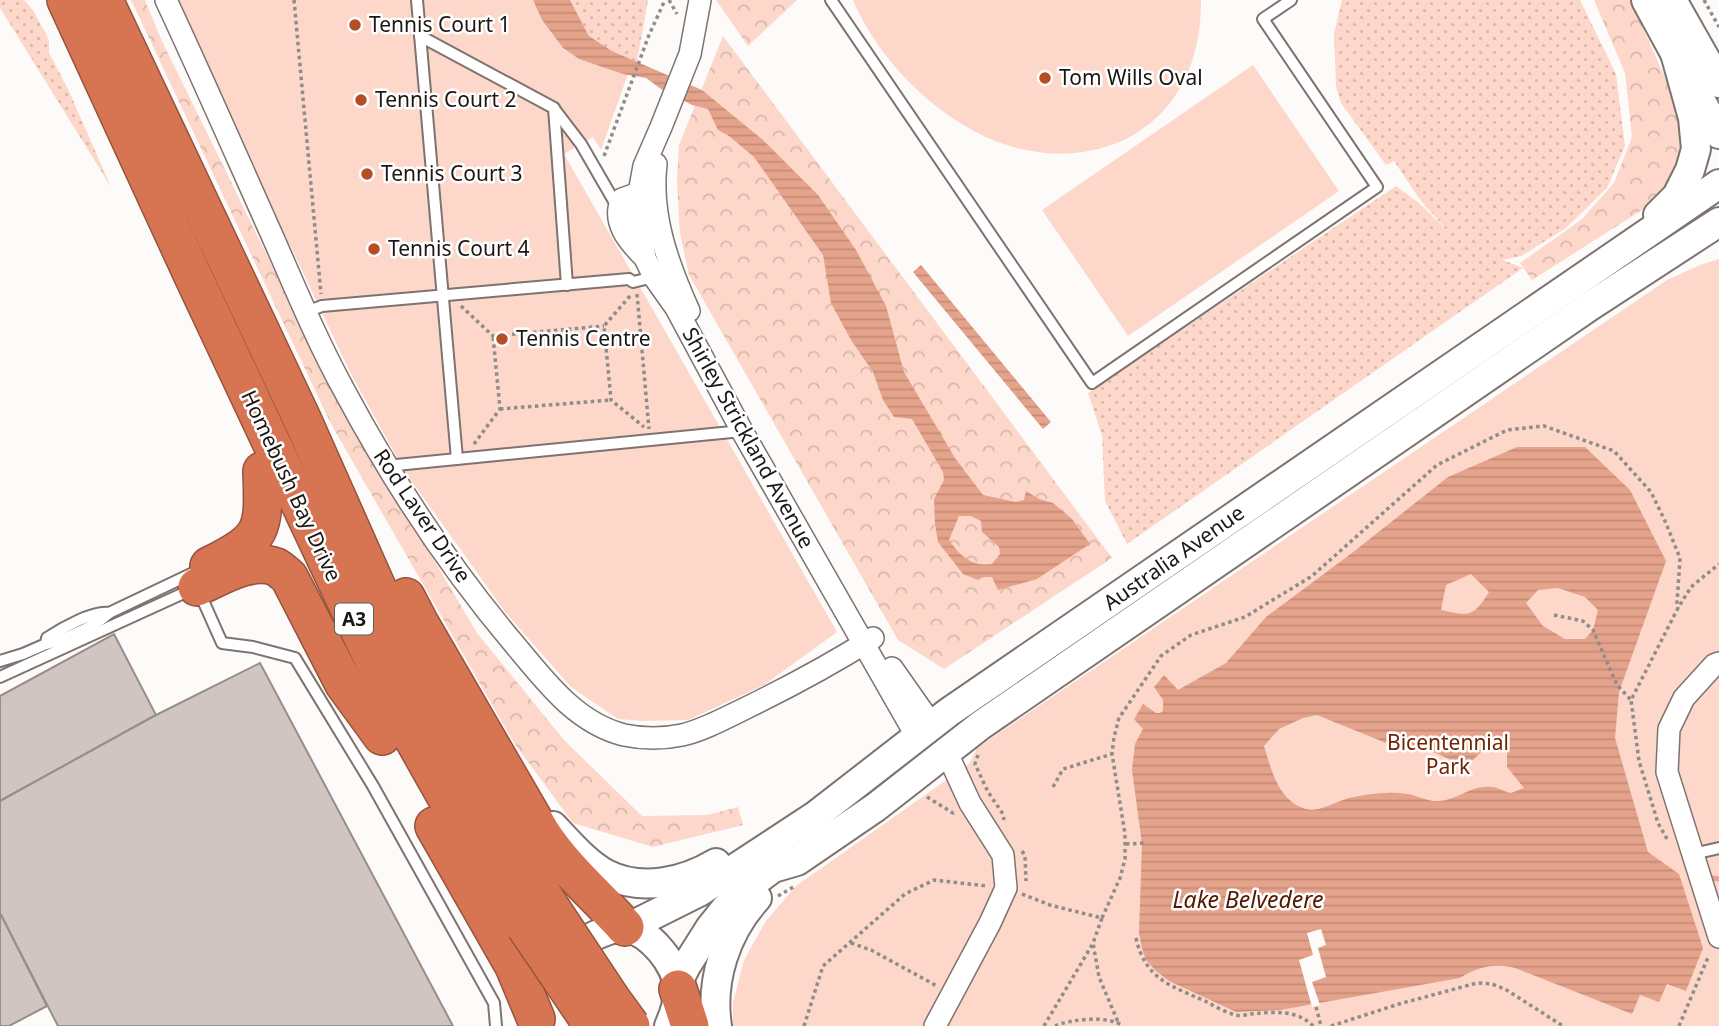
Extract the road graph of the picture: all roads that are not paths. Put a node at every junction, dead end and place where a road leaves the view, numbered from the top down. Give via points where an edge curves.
1 (45, 0) edge
2 (66, 0) edge
3 (104, 0) edge
4 (166, 0) edge
5 (417, 0) edge
6 (700, 0) edge
7 (831, 0) edge
8 (1291, 0) edge
9 (1646, 0) edge
10 (1672, 0) edge
11 (421, 36) junction
12 (1675, 53) junction
13 (1719, 83) edge
14 (554, 108) junction
15 (1719, 134) edge
16 (1719, 184) edge
17 (646, 194) junction
18 (618, 208) junction
19 (170, 224) junction
20 (1714, 227) edge
21 (1634, 241) junction
22 (650, 267) junction
23 (567, 285) junction
24 (446, 295) junction
25 (205, 301) junction
26 (314, 309) junction
27 (303, 421) junction
28 (742, 431) junction
29 (460, 459) junction
30 (386, 466) junction
31 (262, 471) junction
32 (196, 579) junction
33 (868, 642) junction
34 (0, 661) edge
35 (1719, 663) edge
36 (0, 677) edge
37 (924, 731) junction
38 (382, 736) junction
39 (946, 751) junction
40 (501, 766) junction
41 (841, 794) junction
42 (1719, 848) edge
43 (1693, 854) junction
44 (797, 873) junction
45 (538, 917) junction
46 (615, 930) junction
47 (1714, 946) edge
48 (548, 983) dead end
49 (678, 986) junction
50 (536, 1024) edge
51 (496, 1026) edge
52 (593, 1026) edge
53 (631, 1026) edge
54 (669, 1026) edge
55 (690, 1026) edge
56 (717, 1026) edge
57 (934, 1026) edge

1 - 19 highway
2 - 19 highway, Homebush Bay Drive / A3
3 - 27 highway, Homebush Bay Drive / A3
4 - 26 street, Rod Laver Drive
5 - 11 lane
6 - 17 street, Shirley Strickland Avenue via 690,54 662,127
7 - 8 lane via 1092,383 1377,187 1263,19
9 - 12 main road
10 - 13 main road
11 - 14 lane
11 - 24 lane
12 - 15 main road
12 - 21 main road via 1693,118 1696,149 1677,196
14 - 18 lane
14 - 23 lane
16 - 21 main road, Australia Avenue
17 - 18 street via 622,199
17 - 22 street, Shirley Strickland Avenue via 639,218
17 - 33 street, Shirley Strickland Avenue via 691,316
18 - 22 street via 629,241
19 - 25 highway, Homebush Bay Drive / A3
20 - 39 main road, Australia Avenue via 1590,306
21 - 37 main road, Australia Avenue
22 - 23 lane via 633,282
22 - 28 street, Shirley Strickland Avenue
23 - 24 lane
24 - 26 lane
24 - 29 lane
25 - 31 highway
25 - 45 highway, Homebush Bay Drive / A3 via 396,708 467,834
26 - 30 street, Rod Laver Drive via 343,389
27 - 40 highway via 337,461 419,622
27 - 45 highway, Homebush Bay Drive / A3 via 399,637 495,816
28 - 29 lane
28 - 33 street, Shirley Strickland Avenue
29 - 30 lane
30 - 33 street, Rod Laver Drive via 489,615 557,694 602,727 624,735 663,738 703,729
31 - 32 highway via 261,525 252,540
31 - 38 highway
32 - 34 lane via 109,613 92,615 52,634 47,644
32 - 36 lane
32 - 38 highway via 246,566 278,568 289,578 344,684
32 - 51 lane via 222,643 295,658 373,786 494,1003
33 - 37 street, Shirley Strickland Avenue
35 - 43 street via 1685,698 1669,729 1667,772
37 - 41 main road, Australia Avenue
38 - 50 highway via 514,966
39 - 41 main road via 934,744 877,784
39 - 44 main road, Australia Avenue
39 - 57 street via 970,803 1003,855 1006,888
40 - 41 main road via 571,845 607,874 652,884 691,876 811,804
40 - 46 highway via 553,851
41 - 46 main road, Australia Avenue via 699,892
42 - 43 lane
43 - 47 street
44 - 49 main road, Australia Avenue via 773,868 750,885 705,936
44 - 56 main road via 759,896 729,941 718,979
45 - 52 highway, Homebush Bay Drive / A3, bridge
45 - 53 highway, Homebush Bay Drive / A3, bridge
46 - 49 main road via 642,935 659,948
48 - 50 main road
49 - 54 main road, Australia Avenue
49 - 55 highway

